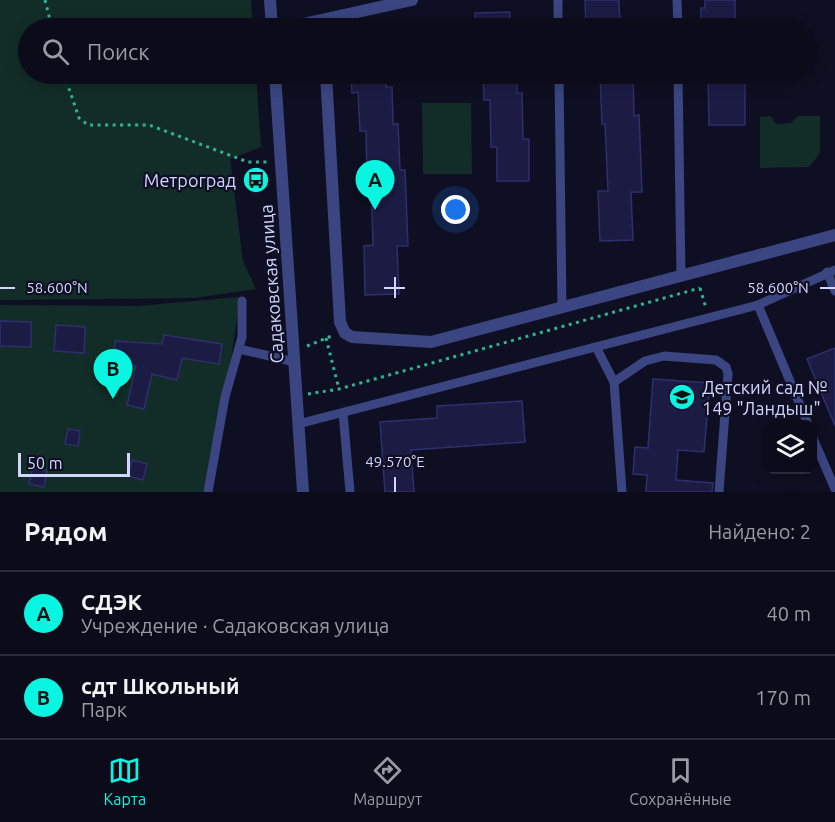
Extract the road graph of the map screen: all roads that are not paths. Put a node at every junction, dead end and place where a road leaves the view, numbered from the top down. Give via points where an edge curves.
1 (270, 0) edge
2 (412, 0) edge
3 (558, 0) edge
4 (677, 0) edge
5 (271, 18) edge
6 (345, 18) edge
7 (558, 18) edge
8 (678, 18) edge
9 (276, 84) edge
10 (327, 84) edge
11 (559, 84) edge
12 (678, 84) edge
13 (835, 235) edge
14 (831, 271) edge
15 (681, 276) junction
16 (835, 291) edge
17 (242, 301) dead end
18 (758, 305) junction
19 (562, 307) junction
20 (596, 347) junction
21 (239, 350) junction
22 (294, 357) junction
23 (614, 382) junction
24 (343, 413) junction
25 (806, 420) edge
26 (298, 424) junction
27 (817, 446) edge
28 (835, 489) edge
29 (208, 492) edge
30 (303, 492) edge
31 (350, 492) edge
32 (622, 492) edge
33 (719, 492) edge

1 - 5 street
2 - 6 street
3 - 7 lane
4 - 8 lane
9 - 22 street, Садаковская улица
10 - 19 street via 339,311 345,333 352,337 430,342
11 - 19 lane
12 - 15 lane
13 - 15 street
14 - 16 lane
14 - 18 lane
15 - 19 street
17 - 21 lane
18 - 20 lane
18 - 25 lane
20 - 23 lane
20 - 24 lane
21 - 22 lane
21 - 29 lane via 218,431
22 - 26 street, Садаковская улица
23 - 32 lane
23 - 33 lane via 645,361 664,356 714,360 726,368
24 - 26 lane
24 - 31 lane
26 - 30 street, Садаковская улица
27 - 28 lane

